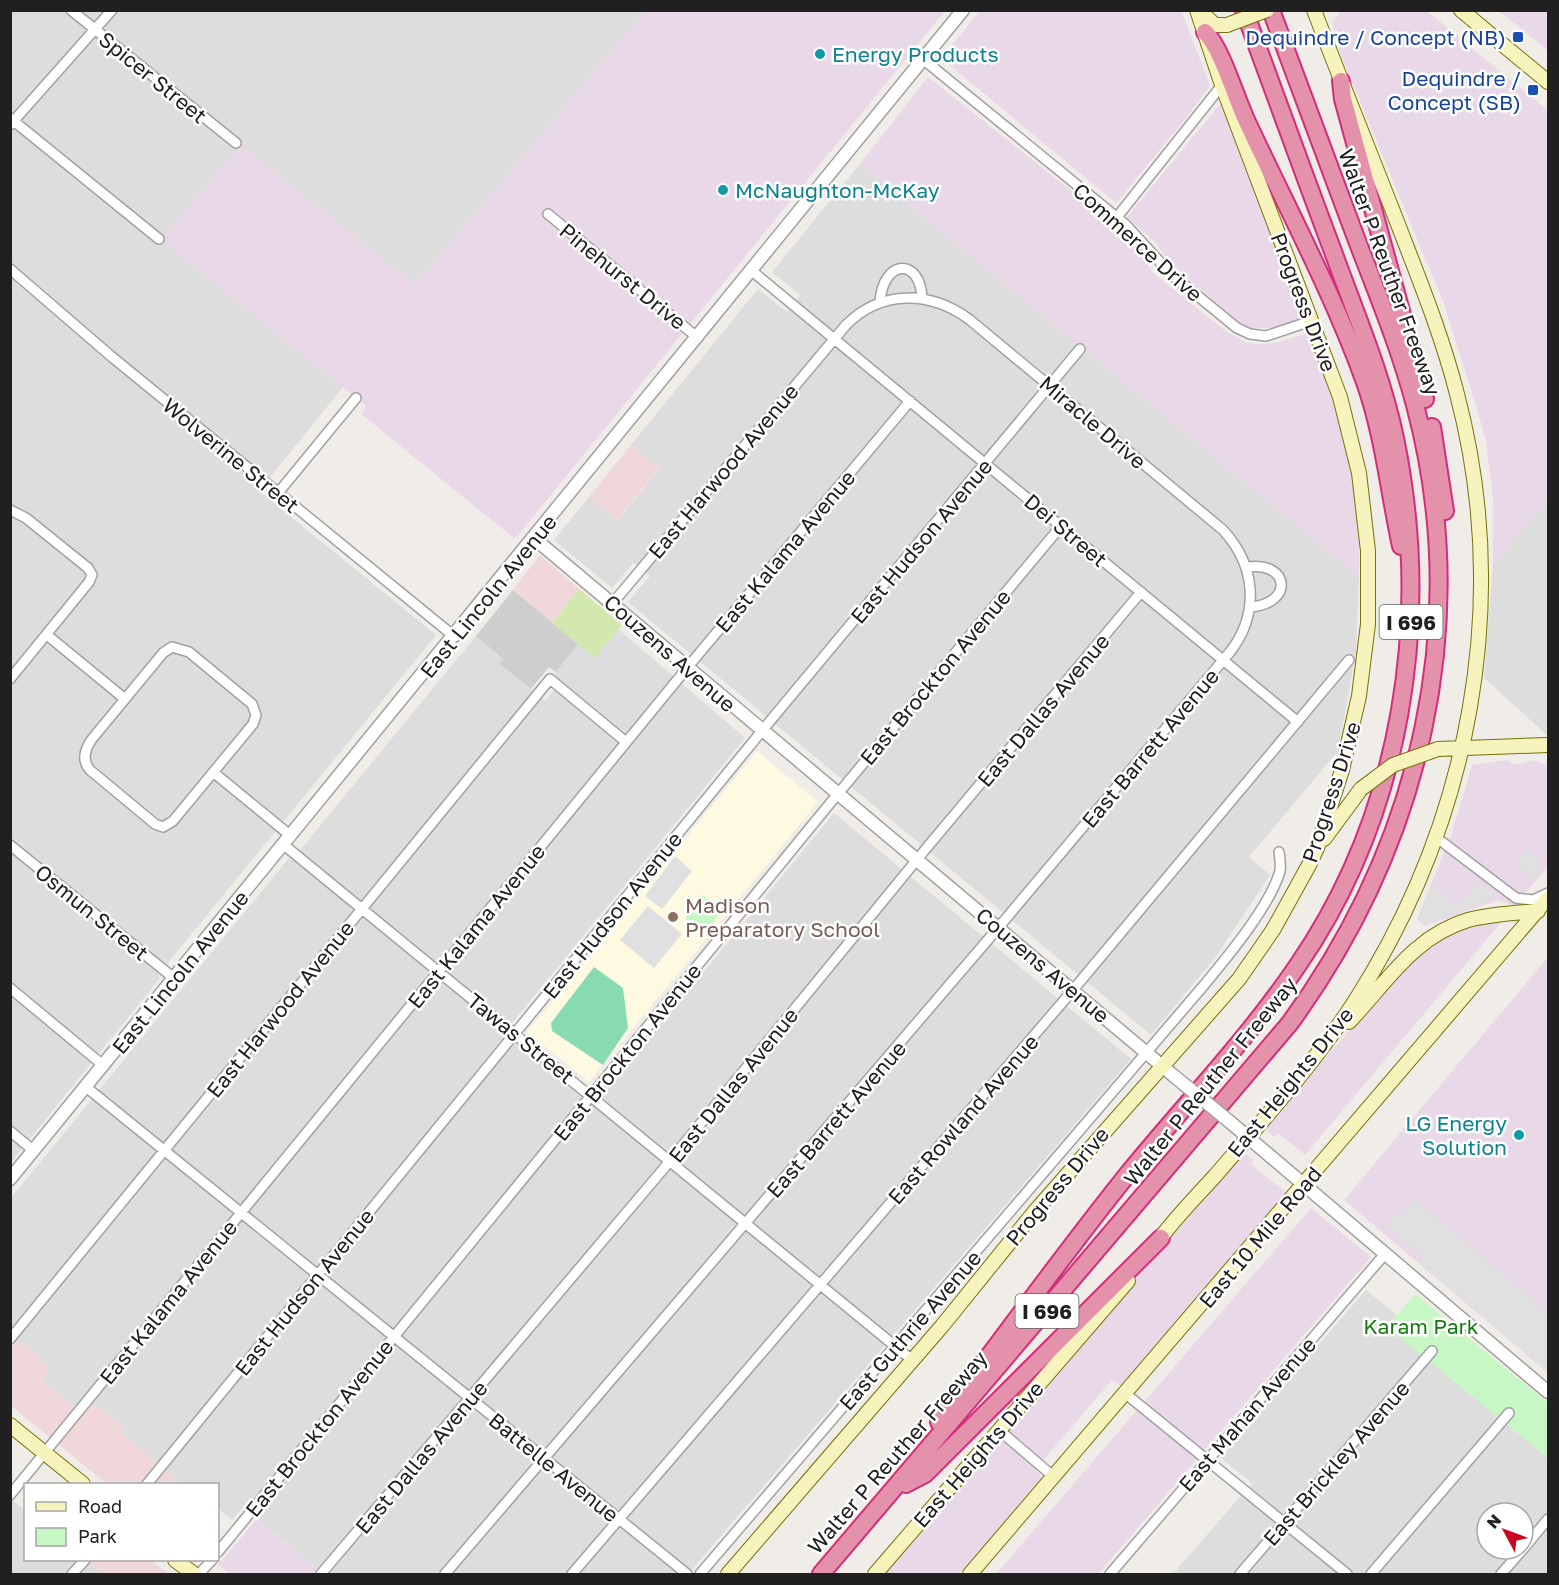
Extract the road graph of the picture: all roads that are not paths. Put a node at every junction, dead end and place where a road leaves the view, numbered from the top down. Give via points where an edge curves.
1 (71, 10) edge
2 (112, 10) edge
3 (963, 10) edge
4 (1198, 10) edge
5 (1244, 10) edge
6 (1269, 10) edge
7 (1314, 10) edge
8 (1461, 10) edge
9 (95, 30) junction
10 (1205, 32) junction
11 (924, 60) junction
12 (1546, 76) edge
13 (1341, 81) junction
14 (1222, 85) junction
15 (12, 121) edge
16 (236, 143) dead end
17 (548, 214) dead end
18 (1117, 217) junction
19 (159, 239) dead end
20 (10, 269) edge
21 (752, 271) junction
22 (922, 298) junction
23 (880, 302) junction
24 (1311, 321) junction
25 (698, 338) junction
26 (834, 338) junction
27 (1080, 349) dead end
28 (1049, 386) junction
29 (356, 398) dead end
30 (910, 401) junction
31 (986, 464) junction
32 (278, 493) junction
33 (10, 510) edge
34 (1061, 526) junction
35 (535, 539) junction
36 (1247, 567) junction
37 (1412, 578) junction
38 (1141, 592) junction
39 (612, 604) junction
40 (1250, 607) junction
41 (1438, 607) junction
42 (47, 635) junction
43 (455, 637) junction
44 (1224, 660) junction
45 (1349, 660) dead end
46 (687, 668) junction
47 (10, 679) edge
48 (125, 699) junction
49 (1298, 722) junction
50 (761, 732) junction
51 (626, 742) junction
52 (1548, 745) edge
53 (1464, 746) junction
54 (213, 772) junction
55 (837, 795) junction
56 (1437, 838) junction
57 (288, 840) junction
58 (10, 845) edge
59 (1317, 848) junction
60 (1279, 852) dead end
61 (917, 860) junction
62 (1548, 892) edge
63 (1548, 898) edge
64 (363, 908) junction
65 (1538, 910) junction
66 (998, 928) junction
67 (439, 971) junction
68 (175, 979) junction
69 (10, 988) edge
70 (1073, 990) junction
71 (515, 1033) junction
72 (1321, 1051) junction
73 (1148, 1052) junction
74 (1163, 1065) junction
75 (104, 1066) junction
76 (86, 1087) junction
77 (591, 1095) junction
78 (10, 1131) edge
79 (1248, 1137) junction
80 (34, 1151) junction
81 (165, 1151) junction
82 (670, 1161) junction
83 (10, 1179) edge
84 (1305, 1184) junction
85 (241, 1213) junction
86 (747, 1223) junction
87 (1161, 1238) junction
88 (1384, 1255) junction
89 (317, 1275) junction
90 (821, 1284) junction
91 (393, 1338) junction
92 (10, 1340) edge
93 (896, 1346) junction
94 (1432, 1351) dead end
95 (912, 1360) junction
96 (1548, 1392) edge
97 (1126, 1394) junction
98 (470, 1399) junction
99 (1509, 1413) dead end
100 (10, 1425) edge
101 (999, 1430) junction
102 (45, 1453) junction
103 (544, 1459) junction
104 (1207, 1460) junction
105 (1054, 1477) junction
106 (81, 1483) edge
107 (149, 1483) edge
108 (897, 1489) junction
109 (10, 1495) edge
110 (1548, 1519) edge
111 (619, 1520) junction
112 (1284, 1523) junction
113 (1535, 1535) edge
114 (219, 1551) edge
115 (839, 1554) junction
116 (84, 1561) edge
117 (177, 1561) edge
118 (211, 1561) edge
119 (1513, 1561) edge
120 (72, 1575) edge
121 (194, 1575) edge
122 (199, 1575) edge
123 (321, 1575) edge
124 (445, 1575) edge
125 (572, 1575) edge
126 (687, 1575) edge
127 (700, 1575) edge
128 (728, 1575) edge
129 (821, 1575) edge
130 (875, 1575) edge
131 (970, 1575) edge
132 (1110, 1575) edge
133 (1240, 1575) edge
134 (1347, 1575) edge
135 (1371, 1575) edge
136 (1501, 1575) edge

1 - 9 street, Spicer Street
2 - 9 street
3 - 11 street, East Lincoln Avenue
4 - 6 main road, bridge via 1215,25 1227,25
4 - 10 main road, Progress Drive
5 - 37 highway, Walter P Reuther Freeway / I 696 via 1376,369 1401,467
6 - 41 highway, Walter P Reuther Freeway / I 696 via 1401,358 1415,405 1433,499
7 - 13 main road, East Heights Drive
8 - 12 main road
9 - 15 street
9 - 16 street, Spicer Street
10 - 14 main road, Progress Drive
10 - 37 highway via 1335,308 1366,384 1388,467 1404,558
11 - 18 street, Commerce Drive
11 - 21 street, East Lincoln Avenue
13 - 41 highway via 1342,99 1437,449 1447,546
13 - 53 main road, East Heights Drive via 1440,336 1470,446 1480,534 1482,609 1474,693
14 - 18 street
14 - 24 main road, Progress Drive
15 - 19 street
17 - 25 street, Pinehurst Drive
18 - 24 street, Commerce Drive via 1171,274 1237,328 1266,336
20 - 32 street, Wolverine Street
21 - 25 street, East Lincoln Avenue
21 - 26 street, Dei Street
22 - 23 street, Miracle Drive
22 - 23 street via 917,277 909,270 897,269 887,275
22 - 28 street, Miracle Drive via 962,314
23 - 26 street, Miracle Drive via 856,315
24 - 59 main road, Progress Drive via 1340,397 1355,454 1368,581 1368,624 1355,717
25 - 35 street, East Lincoln Avenue
26 - 30 street, Dei Street
26 - 39 street, East Harwood Avenue
27 - 28 street, East Hudson Avenue
28 - 31 street, East Hudson Avenue
28 - 36 street, Miracle Drive via 1223,530
29 - 32 street
30 - 31 street, Dei Street
30 - 46 street, East Kalama Avenue
31 - 34 street, Dei Street
31 - 50 street, East Hudson Avenue
32 - 43 street, Wolverine Street
33 - 42 street via 26,518 92,575
34 - 38 street, Dei Street
34 - 55 street, East Brockton Avenue
35 - 39 street, Couzens Avenue
35 - 43 street, East Lincoln Avenue
36 - 40 street, Miracle Drive
36 - 40 street via 1269,568 1281,581 1281,591 1274,600
37 - 115 highway, Walter P Reuther Freeway / I 696 via 1410,643 1393,748 1369,826 1346,880 1301,961 1277,996 1126,1177
38 - 44 street, Dei Street
38 - 61 street, East Dallas Avenue
39 - 46 street, Couzens Avenue
40 - 44 street, Miracle Drive via 1242,634
41 - 108 highway, Walter P Reuther Freeway / I 696 via 1430,698 1409,789 1377,877 1333,960 1272,1045
42 - 47 street
42 - 48 street
43 - 57 street, East Lincoln Avenue
44 - 49 street, Dei Street
44 - 66 street, East Barrett Avenue
45 - 49 street, East Rowland Avenue
46 - 50 street, Couzens Avenue
46 - 51 street, East Kalama Avenue
48 - 54 street via 167,650 176,647 189,652 252,704 256,712 253,724
48 - 54 street via 86,747 85,761 90,770 134,807 157,826 167,826
49 - 70 street, East Rowland Avenue
50 - 55 street, Couzens Avenue
50 - 71 street, East Hudson Avenue
51 - 64 street, East Harwood Avenue via 550,679
51 - 67 street, East Kalama Avenue
52 - 53 main road
53 - 56 main road, East Heights Drive
53 - 59 main road, bridge via 1438,749 1393,765 1361,789
54 - 57 street, Tawas Street
55 - 61 street, Couzens Avenue
55 - 77 street, East Brockton Avenue
56 - 62 street via 1521,900 1533,900
56 - 72 main road, East Heights Drive via 1393,938
57 - 64 street, Tawas Street
57 - 68 street, East Lincoln Avenue
58 - 68 street, Osmun Street
59 - 74 main road, Progress Drive via 1266,941 1224,997
60 - 73 street, East Guthrie Avenue via 1279,874 1250,924
61 - 66 street, Couzens Avenue
61 - 82 street, East Dallas Avenue
63 - 65 main road, East 10 Mile Road
64 - 67 street, Tawas Street
64 - 81 street, East Harwood Avenue
65 - 72 main road via 1476,918 1428,939 1408,955
65 - 84 main road, East 10 Mile Road
66 - 70 street, Couzens Avenue
66 - 86 street, East Barrett Avenue
67 - 71 street, Tawas Street
67 - 85 street, East Kalama Avenue
68 - 75 street, East Lincoln Avenue
69 - 75 street
70 - 73 street, Couzens Avenue
70 - 90 street, East Rowland Avenue
71 - 77 street, Tawas Street
71 - 89 street, East Hudson Avenue
72 - 79 main road, East Heights Drive
73 - 74 street, Couzens Avenue
73 - 93 street, East Guthrie Avenue
74 - 79 street, Couzens Avenue, bridge
74 - 95 main road, Progress Drive
75 - 76 street, East Lincoln Avenue
76 - 80 street, East Lincoln Avenue
76 - 81 street, Battelle Avenue
77 - 82 street, Tawas Street
77 - 91 street, East Brockton Avenue
78 - 80 street
79 - 84 street, Couzens Avenue
79 - 87 main road, East Heights Drive
80 - 83 street, East Lincoln Avenue
81 - 85 street, Battelle Avenue
81 - 92 street, East Harwood Avenue
82 - 86 street, Tawas Street
82 - 98 street, East Dallas Avenue
84 - 88 street, Couzens Avenue
84 - 97 main road, East 10 Mile Road
85 - 89 street, Battelle Avenue
85 - 102 street, East Kalama Avenue
86 - 90 street, Tawas Street
86 - 103 street, East Barrett Avenue
87 - 101 main road, East Heights Drive
87 - 108 highway via 925,1474
88 - 96 street, Couzens Avenue
88 - 104 street, East Mahan Avenue
89 - 91 street, Battelle Avenue
89 - 107 street, East Hudson Avenue
90 - 93 street, Tawas Street
90 - 111 street, East Rowland Avenue
91 - 98 street, Battelle Avenue
91 - 114 street, East Brockton Avenue
93 - 95 street, Tawas Street
93 - 127 street, East Guthrie Avenue
94 - 112 street, East Brickley Avenue
95 - 128 main road, Progress Drive
97 - 104 street
97 - 105 main road, East 10 Mile Road
98 - 103 street, Battelle Avenue
98 - 123 street, East Dallas Avenue
99 - 135 street
100 - 102 main road
101 - 105 street
101 - 130 main road, East Heights Drive
102 - 106 main road
102 - 109 street, East Kalama Avenue
103 - 111 street, Battelle Avenue
103 - 124 street, East Barrett Avenue
104 - 112 street
104 - 132 street, East Mahan Avenue
105 - 131 main road, East 10 Mile Road
108 - 115 highway, Walter P Reuther Freeway / I 696
110 - 113 street
111 - 125 street, East Rowland Avenue
111 - 126 street, Battelle Avenue
112 - 133 street, East Brickley Avenue
112 - 134 street
115 - 129 highway, Walter P Reuther Freeway / I 696
116 - 120 street
117 - 121 main road
118 - 122 street
119 - 136 street

